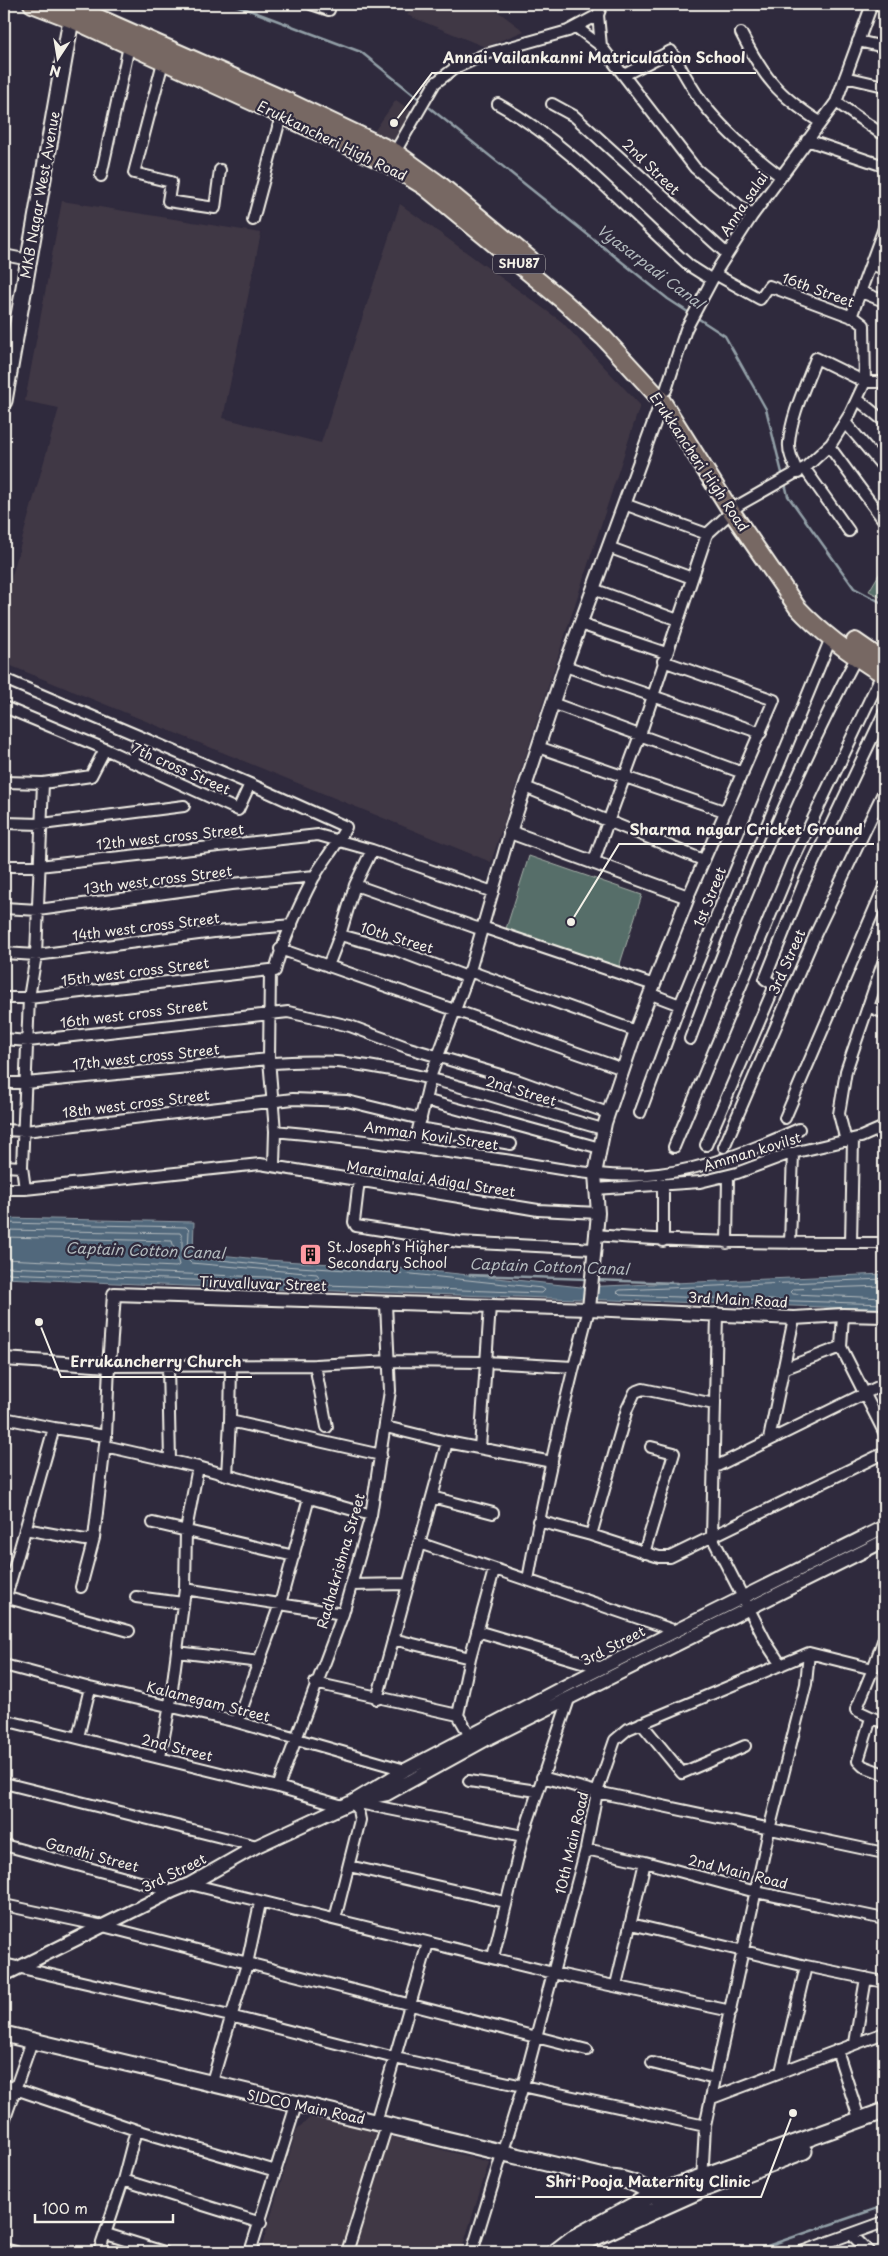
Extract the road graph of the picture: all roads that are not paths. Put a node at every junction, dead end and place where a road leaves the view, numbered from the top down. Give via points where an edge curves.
1 (32, 4) edge
2 (311, 4) edge
3 (602, 4) edge
4 (872, 4) edge
5 (877, 4) edge
6 (884, 6) edge
7 (71, 8) edge
8 (329, 10) dead end
9 (598, 15) junction
10 (576, 27) junction
11 (741, 34) dead end
12 (858, 41) junction
13 (129, 46) junction
14 (601, 46) junction
15 (884, 47) edge
16 (163, 62) junction
17 (624, 75) junction
18 (845, 77) junction
19 (884, 86) edge
20 (836, 102) junction
21 (498, 104) dead end
22 (552, 104) dead end
23 (281, 116) junction
24 (820, 122) junction
25 (884, 128) edge
26 (807, 140) junction
27 (395, 152) junction
28 (884, 166) edge
29 (220, 170) dead end
30 (101, 176) dead end
31 (780, 176) junction
32 (752, 216) junction
33 (252, 220) dead end
34 (884, 230) edge
35 (727, 254) junction
36 (4, 255) edge
37 (28, 260) junction
38 (871, 264) junction
39 (884, 269) edge
40 (714, 277) junction
41 (861, 292) junction
42 (884, 301) edge
43 (851, 316) junction
44 (866, 382) junction
45 (884, 382) edge
46 (664, 396) junction
47 (857, 399) junction
48 (4, 401) edge
49 (884, 421) edge
50 (845, 422) junction
51 (828, 446) junction
52 (884, 468) edge
53 (801, 471) junction
54 (624, 504) junction
55 (735, 508) junction
56 (882, 518) dead end
57 (849, 531) dead end
58 (707, 534) junction
59 (608, 548) junction
60 (692, 578) junction
61 (593, 589) junction
62 (678, 620) junction
63 (580, 624) junction
64 (831, 638) junction
65 (857, 656) junction
66 (664, 657) junction
67 (565, 666) junction
68 (884, 670) edge
69 (4, 678) edge
70 (651, 696) junction
71 (552, 703) junction
72 (4, 707) edge
73 (884, 713) edge
74 (761, 733) junction
75 (640, 734) junction
76 (141, 737) junction
77 (538, 747) junction
78 (105, 749) junction
79 (132, 762) junction
80 (743, 773) junction
81 (625, 777) junction
82 (4, 782) edge
83 (43, 783) junction
84 (250, 784) junction
85 (525, 788) junction
86 (884, 791) edge
87 (184, 806) dead end
88 (724, 811) junction
89 (608, 821) junction
90 (4, 823) edge
91 (42, 824) junction
92 (510, 832) junction
93 (339, 841) junction
94 (372, 850) junction
95 (704, 860) junction
96 (593, 863) junction
97 (4, 866) edge
98 (39, 866) junction
99 (315, 876) junction
100 (355, 885) junction
101 (884, 887) edge
102 (493, 892) junction
103 (688, 897) junction
104 (4, 908) edge
105 (38, 910) junction
106 (292, 925) junction
107 (482, 927) junction
108 (340, 935) junction
109 (280, 949) junction
110 (4, 953) edge
111 (36, 955) junction
112 (884, 960) edge
113 (328, 966) junction
114 (270, 970) junction
115 (468, 974) junction
116 (652, 990) junction
117 (4, 998) edge
118 (29, 998) junction
119 (680, 1005) junction
120 (868, 1006) junction
121 (455, 1010) junction
122 (268, 1013) junction
123 (884, 1013) edge
124 (636, 1031) junction
125 (4, 1039) edge
126 (690, 1039) dead end
127 (28, 1041) junction
128 (438, 1058) junction
129 (269, 1061) junction
130 (623, 1069) junction
131 (430, 1080) junction
132 (4, 1083) edge
133 (26, 1083) junction
134 (425, 1100) junction
135 (272, 1102) junction
136 (608, 1113) junction
137 (640, 1114) dead end
138 (785, 1118) dead end
139 (420, 1123) junction
140 (884, 1127) edge
141 (603, 1129) junction
142 (799, 1129) dead end
143 (4, 1130) edge
144 (24, 1131) junction
145 (275, 1131) junction
146 (849, 1140) junction
147 (511, 1144) dead end
148 (706, 1145) dead end
149 (414, 1147) junction
150 (674, 1147) dead end
151 (724, 1147) dead end
152 (600, 1148) junction
153 (793, 1153) junction
154 (274, 1165) junction
155 (4, 1166) edge
156 (22, 1166) junction
157 (595, 1174) junction
158 (728, 1176) junction
159 (359, 1180) junction
160 (663, 1184) junction
161 (4, 1189) edge
162 (24, 1189) junction
163 (595, 1189) junction
164 (598, 1213) junction
165 (596, 1235) junction
166 (664, 1241) junction
167 (728, 1243) junction
168 (790, 1243) junction
169 (851, 1243) junction
170 (884, 1243) edge
171 (594, 1249) junction
172 (386, 1304) junction
173 (590, 1305) junction
174 (490, 1306) junction
175 (717, 1313) junction
176 (843, 1315) junction
177 (884, 1316) edge
178 (794, 1318) junction
179 (841, 1347) junction
180 (4, 1359) edge
181 (390, 1361) junction
182 (486, 1362) junction
183 (168, 1365) junction
184 (231, 1365) junction
185 (314, 1365) junction
186 (110, 1366) junction
187 (573, 1367) junction
188 (783, 1369) junction
189 (884, 1384) edge
190 (865, 1392) junction
191 (714, 1404) junction
192 (4, 1418) edge
193 (230, 1421) junction
194 (327, 1427) dead end
195 (54, 1428) junction
196 (386, 1428) junction
197 (884, 1432) edge
198 (769, 1439) junction
199 (106, 1441) junction
200 (447, 1442) junction
201 (651, 1447) dead end
202 (480, 1448) junction
203 (884, 1453) edge
204 (381, 1455) junction
205 (170, 1461) junction
206 (552, 1462) junction
207 (198, 1467) junction
208 (713, 1468) junction
209 (227, 1475) junction
210 (432, 1497) junction
211 (309, 1498) junction
212 (493, 1513) dead end
213 (371, 1515) junction
214 (538, 1521) junction
215 (153, 1523) dead end
216 (884, 1527) edge
217 (25, 1529) junction
218 (186, 1530) junction
219 (591, 1535) junction
220 (712, 1537) junction
221 (94, 1538) junction
222 (884, 1541) edge
223 (419, 1543) junction
224 (644, 1553) junction
225 (294, 1556) junction
226 (494, 1570) junction
227 (528, 1580) junction
228 (408, 1584) junction
229 (351, 1585) junction
230 (80, 1588) dead end
231 (185, 1589) junction
232 (5, 1597) edge
233 (136, 1597) dead end
234 (746, 1601) junction
235 (183, 1602) junction
236 (280, 1604) junction
237 (343, 1614) junction
238 (477, 1631) junction
239 (676, 1631) junction
240 (129, 1632) dead end
241 (884, 1638) edge
242 (393, 1639) junction
243 (177, 1652) junction
244 (809, 1653) junction
245 (470, 1658) junction
246 (260, 1662) junction
247 (4, 1665) edge
248 (781, 1665) junction
249 (602, 1668) junction
250 (873, 1669) junction
251 (316, 1683) junction
252 (90, 1688) junction
253 (377, 1699) junction
254 (569, 1699) junction
255 (170, 1705) junction
256 (458, 1715) junction
257 (871, 1718) junction
258 (4, 1720) edge
259 (238, 1722) junction
260 (884, 1723) edge
261 (641, 1724) junction
262 (470, 1736) junction
263 (78, 1737) junction
264 (296, 1739) junction
265 (745, 1746) dead end
266 (160, 1758) junction
267 (405, 1770) junction
268 (884, 1774) edge
269 (542, 1777) junction
270 (469, 1781) dead end
271 (4, 1783) edge
272 (278, 1787) junction
273 (537, 1791) junction
274 (597, 1792) junction
275 (352, 1802) junction
276 (769, 1830) junction
277 (524, 1836) junction
278 (4, 1845) edge
279 (257, 1846) junction
280 (586, 1849) junction
281 (884, 1853) edge
282 (645, 1862) junction
283 (349, 1866) junction
284 (190, 1884) junction
285 (173, 1891) junction
286 (756, 1892) junction
287 (505, 1902) junction
288 (260, 1903) junction
289 (4, 1905) edge
290 (335, 1919) junction
291 (884, 1919) edge
292 (631, 1924) junction
293 (103, 1926) junction
294 (428, 1943) junction
295 (744, 1951) junction
296 (493, 1957) junction
297 (4, 1964) edge
298 (247, 1964) junction
299 (806, 1966) junction
300 (19, 1968) junction
301 (553, 1973) junction
302 (4, 1975) edge
303 (866, 1978) junction
304 (884, 1982) edge
305 (616, 1985) junction
306 (410, 2003) junction
307 (731, 2011) junction
308 (230, 2016) junction
309 (884, 2033) edge
310 (4, 2034) edge
311 (536, 2035) junction
312 (32, 2041) junction
313 (855, 2043) junction
314 (587, 2050) dead end
315 (837, 2050) junction
316 (396, 2058) junction
317 (652, 2063) dead end
318 (781, 2072) junction
319 (715, 2080) junction
320 (4, 2085) edge
321 (211, 2085) junction
322 (523, 2086) junction
323 (16, 2089) junction
324 (712, 2098) junction
325 (296, 2105) junction
326 (884, 2111) edge
327 (860, 2120) junction
328 (4, 2121) edge
329 (884, 2121) edge
330 (381, 2124) junction
331 (705, 2126) junction
332 (136, 2130) junction
333 (504, 2152) junction
334 (276, 2171) junction
335 (123, 2180) junction
336 (701, 2184) junction
337 (655, 2202) junction
338 (884, 2222) edge
339 (261, 2223) junction
340 (106, 2234) junction
341 (852, 2235) junction
342 (4, 2248) edge
343 (824, 2249) edge
344 (557, 2251) edge
345 (16, 2252) edge
346 (99, 2252) edge
347 (164, 2252) edge
348 (250, 2252) edge
349 (347, 2252) edge
350 (472, 2252) edge
351 (801, 2252) edge
352 (869, 2252) edge

1 - 7 main road, Erukkancheri High Road / SHU87
2 - 8 street
3 - 9 street
4 - 12 street
5 - 6 street
7 - 13 main road, Erukkancheri High Road / SHU87
7 - 27 main road, SHU87 via 282,99
7 - 37 main road, MKB Nagar West Avenue
9 - 10 street
9 - 14 street
10 - 14 street
10 - 27 street via 486,54 456,68 435,84
11 - 24 street via 777,91
12 - 15 street
12 - 18 street, Anna salai
13 - 16 main road, Erukkancheri High Road / SHU87
13 - 30 street
14 - 17 street
16 - 23 main road, Erukkancheri High Road / SHU87
16 - 29 street via 134,173 171,182 168,201 215,208
17 - 31 street via 671,51 701,101 750,153
17 - 32 street via 695,168
18 - 19 street
18 - 20 street, Anna salai
20 - 24 street, Anna salai
20 - 25 street via 878,132
21 - 40 street via 551,138 690,266
22 - 35 street, 2nd Street via 574,116
23 - 33 street
23 - 46 main road, Erukkancheri High Road / SHU87 via 388,164 425,187 562,300
24 - 26 street, Anna salai
26 - 28 street
26 - 31 street, Anna salai
27 - 46 main road, SHU87 via 438,183 560,284 617,338
31 - 32 street, Anna salai
32 - 35 street, Anna salai
34 - 38 street
35 - 40 street, Anna salai
36 - 37 street
37 - 48 main road, MKB Nagar West Avenue
38 - 39 street
38 - 41 street
40 - 43 street, 16th Street via 760,299 769,286
40 - 46 street, Anna salai via 694,315
41 - 42 street
41 - 43 street
43 - 44 street, 16th Street via 864,325
44 - 45 street
44 - 47 street
44 - 53 street via 816,358 788,444 790,454
46 - 54 street
46 - 55 main road, Erukkancheri High Road / SHU87
47 - 49 street
47 - 50 street
50 - 51 street
50 - 52 street
51 - 53 street
51 - 56 street
53 - 55 street
53 - 57 street
54 - 58 street
54 - 59 street
55 - 58 street
55 - 64 main road, Erukkancheri High Road / SHU87 via 798,607 810,622
55 - 68 main road, SHU87 via 824,621
58 - 60 street
59 - 60 street
59 - 61 street
60 - 62 street
61 - 62 street
61 - 63 street
62 - 66 street
63 - 66 street
63 - 67 street
64 - 65 main road, Erukkancheri High Road / SHU87
64 - 119 street, 1st Street
65 - 68 main road, Erukkancheri High Road / SHU87
65 - 126 street via 753,881
66 - 70 street
66 - 74 street via 774,700
67 - 70 street
67 - 71 street
68 - 150 street via 792,863
69 - 76 street
70 - 74 street
70 - 75 street
71 - 75 street
71 - 77 street
72 - 78 street, 7th cross Street
73 - 148 street via 782,933 765,979 773,984 773,990
74 - 80 street
75 - 80 street
75 - 81 street
76 - 79 street
76 - 84 street
77 - 81 street
77 - 85 street
78 - 79 street, 7th cross Street
78 - 83 street via 91,776
79 - 84 street, 7th cross Street via 238,810
80 - 88 street
81 - 88 street
81 - 89 street
82 - 83 street
83 - 91 street
84 - 93 street, 7th cross Street via 346,827
85 - 89 street
85 - 92 street
86 - 151 street, 3rd Street via 816,933
87 - 91 street
88 - 95 street
89 - 95 street
89 - 96 street
90 - 91 street
91 - 98 street
92 - 96 street
92 - 102 street
93 - 94 street, 12th west cross Street
93 - 98 street, 12th west cross Street via 318,835
93 - 99 street
94 - 100 street, 10th Street
94 - 102 street, 12th west cross Street
95 - 103 street
96 - 103 street
97 - 98 street, 12th west cross Street
98 - 105 street
99 - 105 street, 13th west cross Street
99 - 106 street
100 - 107 street via 477,928
100 - 108 street, 10th Street
101 - 138 street
102 - 107 street
103 - 116 street
104 - 105 street, 13th west cross Street
105 - 111 street
106 - 109 street
106 - 111 street, 14th west cross Street
107 - 115 street
107 - 116 street
108 - 113 street
108 - 115 street, 10th Street
109 - 113 street
109 - 114 street via 275,971
110 - 111 street, 14th west cross Street
111 - 118 street
112 - 120 street
113 - 121 street
114 - 118 street, 15th west cross Street
114 - 122 street
115 - 121 street
115 - 124 street, 10th Street
116 - 119 street
116 - 124 street
117 - 118 street, 15th west cross Street
118 - 127 street
119 - 137 street, 1st Street
120 - 123 street
120 - 146 street via 846,1072 840,1105 839,1114
121 - 128 street
121 - 130 street
122 - 127 street, 16th west cross Street
122 - 128 street, 16th west cross Street via 315,1016
122 - 129 street
124 - 130 street
125 - 127 street, 16th west cross Street
127 - 133 street
128 - 131 street
128 - 136 street via 514,1079
129 - 131 street, 17th west cross Street via 347,1063
129 - 133 street, 17th west cross Street
129 - 135 street
130 - 136 street
131 - 134 street
131 - 141 street, 2nd Street
132 - 133 street, 17th west cross Street
133 - 144 street
134 - 139 street
134 - 152 street
135 - 139 street, 18th west cross Street via 321,1098 347,1101 391,1110
135 - 144 street, 18th west cross Street
135 - 145 street
136 - 141 street
139 - 147 street, 18th west cross Street
139 - 149 street
140 - 146 street, Amman kovilst
141 - 152 street
142 - 157 street, Amman Kovil Street via 738,1155 692,1168 658,1174
143 - 144 street, 18th west cross Street
144 - 156 street
145 - 149 street, Amman Kovil Street
145 - 154 street
146 - 153 street, Amman kovilst
146 - 169 street
149 - 157 street, Amman Kovil Street
152 - 157 street
153 - 158 street, Amman kovilst
153 - 168 street
154 - 159 street, Maraimalai Adigal Street
154 - 162 street, Maraimalai Adigal Street
155 - 156 street
156 - 162 street
157 - 163 street
158 - 160 street, Amman kovilst via 700,1182
158 - 167 street
159 - 164 street, Maraimalai Adigal Street via 538,1210
159 - 171 street via 356,1226 459,1242
160 - 163 street, Amman kovilst
160 - 166 street
161 - 162 street, Maraimalai Adigal Street
163 - 164 street
164 - 165 street
165 - 166 street
165 - 171 street
166 - 167 street
167 - 168 street
168 - 169 street
169 - 170 street
171 - 173 street
172 - 174 street, Tiruvalluvar Street
172 - 181 street, Radhakrishna Street
172 - 186 street, Tiruvalluvar Street via 114,1294
173 - 174 street, Tiruvalluvar Street
173 - 175 street, 3rd Main Road
173 - 187 street
174 - 182 street
175 - 178 street, 3rd Main Road
175 - 191 street
176 - 177 street, 3rd Main Road
176 - 178 street, 3rd Main Road
176 - 179 street
178 - 188 street
179 - 188 street
179 - 190 street
180 - 186 street
181 - 182 street
181 - 185 street
181 - 196 street, Radhakrishna Street
182 - 187 street
182 - 202 street
183 - 184 street
183 - 186 street
183 - 205 street
184 - 185 street
184 - 193 street
185 - 194 street
186 - 199 street
187 - 206 street
188 - 198 street
189 - 190 street
190 - 197 street
190 - 198 street
191 - 208 street
191 - 219 street via 643,1389 635,1392 627,1409
192 - 195 street
193 - 204 street
193 - 209 street
195 - 199 street
195 - 217 street
196 - 200 street
196 - 204 street, Radhakrishna Street
198 - 208 street
199 - 205 street
199 - 221 street
200 - 202 street
200 - 210 street
201 - 224 street via 674,1453
202 - 206 street
203 - 220 street
204 - 213 street, Radhakrishna Street
205 - 207 street
206 - 214 street
207 - 209 street
207 - 218 street
208 - 220 street
209 - 211 street
210 - 212 street
210 - 223 street
211 - 213 street
211 - 225 street
213 - 229 street, Radhakrishna Street
214 - 219 street
214 - 227 street
215 - 218 street
216 - 234 street, 3rd Street
217 - 221 street via 84,1540
217 - 232 street
218 - 225 street
218 - 231 street
219 - 224 street
220 - 224 street via 670,1557 659,1558
220 - 234 street
221 - 230 street
222 - 234 street, 3rd Street
223 - 226 street
223 - 228 street
225 - 236 street
226 - 227 street
226 - 238 street
227 - 239 street
228 - 229 street
228 - 242 street
229 - 237 street, Radhakrishna Street
231 - 235 street
231 - 236 street
232 - 240 street
233 - 235 street
234 - 239 street, 3rd Street
234 - 248 street
234 - 254 street, 3rd Street
235 - 243 street
236 - 237 street
236 - 246 street
237 - 251 street, Radhakrishna Street
238 - 245 street
238 - 249 street
239 - 249 street, 3rd Street
241 - 250 street
242 - 245 street
242 - 253 street
243 - 246 street
243 - 255 street
244 - 248 street, 10th Main Road
244 - 250 street
244 - 276 street via 806,1684
245 - 256 street
246 - 259 street
247 - 252 street, Kalamegam Street
248 - 261 street, 10th Main Road
249 - 262 street, 3rd Street
250 - 257 street via 856,1708
251 - 253 street
251 - 264 street, Radhakrishna Street
252 - 255 street, Kalamegam Street
252 - 263 street
253 - 256 street
254 - 269 street
254 - 275 street, 3rd Street via 386,1794
255 - 259 street, Kalamegam Street
255 - 266 street
256 - 262 street
257 - 260 street
257 - 268 street via 858,1762
258 - 263 street, 2nd Street
259 - 264 street, Kalamegam Street
261 - 265 street via 682,1773
261 - 274 street, 10th Main Road via 619,1734 615,1740
262 - 267 street, 3rd Street
263 - 266 street, 2nd Street
264 - 267 street, Kalamegam Street
264 - 272 street, Radhakrishna Street
266 - 272 street, 2nd Street
267 - 275 street, 3rd Street
269 - 273 street
269 - 274 street
270 - 273 street
271 - 279 street
272 - 275 street, 2nd Street
273 - 277 street
274 - 276 street
274 - 280 street, 10th Main Road
275 - 277 street, 2nd Street
275 - 279 street, 3rd Street
275 - 283 street via 360,1820
276 - 281 street
276 - 286 street
277 - 287 street
278 - 285 street, Gandhi Street
279 - 284 street, 3rd Street
280 - 282 street, 2nd Main Road
280 - 301 street, 10th Main Road
282 - 286 street, 2nd Main Road
282 - 292 street
283 - 287 street
283 - 290 street
284 - 285 street, 3rd Street
284 - 288 street
285 - 293 street, 3rd Street
286 - 291 street, 2nd Main Road
286 - 295 street
287 - 296 street
288 - 290 street
288 - 298 street
289 - 293 street
290 - 294 street
292 - 295 street
292 - 305 street
293 - 298 street
293 - 300 street, 3rd Street
294 - 296 street
294 - 306 street
295 - 299 street
295 - 307 street
296 - 301 street
297 - 300 street
298 - 306 street
298 - 308 street
299 - 303 street
299 - 318 street
300 - 302 street, 3rd Street
300 - 308 street
301 - 305 street
301 - 311 street, 10th Main Road
303 - 304 street
303 - 313 street
305 - 307 street
306 - 311 street
306 - 316 street
307 - 319 street
308 - 316 street
308 - 321 street
309 - 313 street
310 - 312 main road, SIDCO Main Road
311 - 314 street
311 - 322 street, 10th Main Road
312 - 321 main road, SIDCO Main Road
312 - 323 street
313 - 315 street
315 - 318 street
315 - 327 street
316 - 322 street
316 - 330 street
317 - 319 street
318 - 324 street
319 - 324 street
320 - 323 street
321 - 325 main road, SIDCO Main Road
322 - 331 street
322 - 333 street, 10th Main Road
323 - 328 street
323 - 332 street
324 - 331 street
325 - 330 main road, SIDCO Main Road
325 - 334 street
326 - 327 main road
327 - 336 main road
329 - 336 main road
330 - 333 main road, SIDCO Main Road
330 - 349 street
331 - 336 street
332 - 334 street
332 - 335 street
333 - 337 main road, SIDCO Main Road via 609,2178
333 - 350 street, 10th Main Road
334 - 339 street
335 - 339 street
335 - 340 street
336 - 337 main road
337 - 344 main road via 584,2242
338 - 341 street
339 - 348 street
340 - 346 street
340 - 347 street
341 - 343 street
341 - 352 street
342 - 345 street
343 - 351 street

